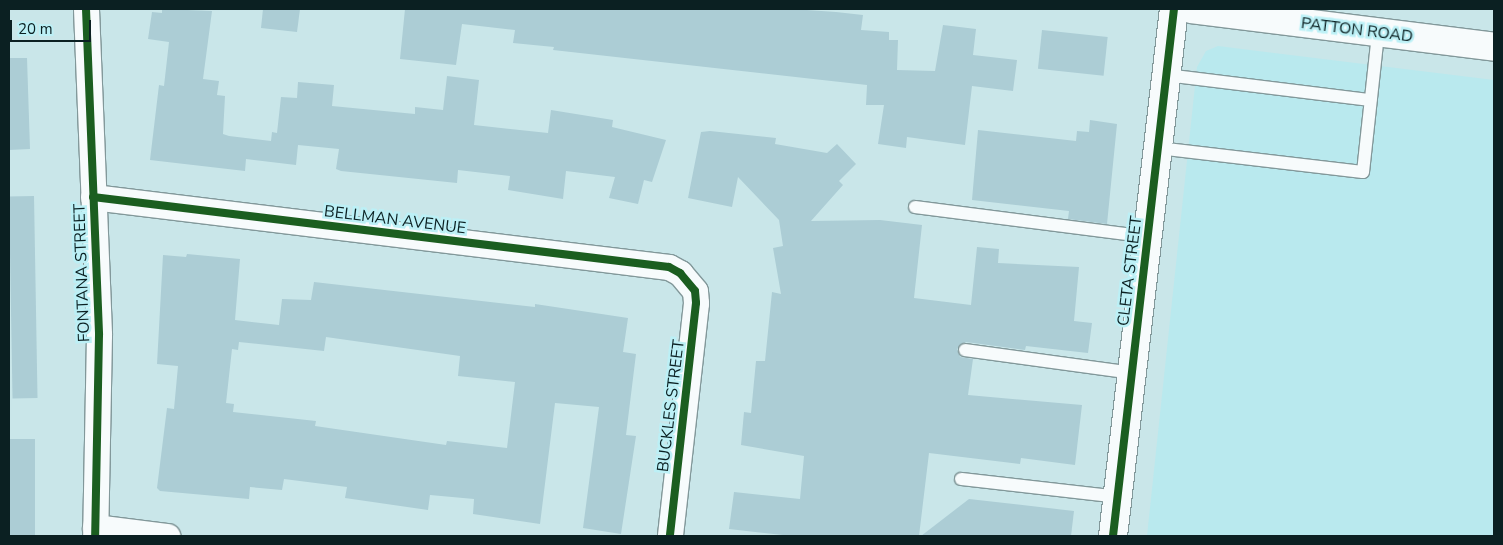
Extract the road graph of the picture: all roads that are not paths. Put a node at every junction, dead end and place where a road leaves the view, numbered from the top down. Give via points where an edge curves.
1 (86, 9) edge
2 (1174, 9) edge
3 (1191, 9) edge
4 (1378, 34) junction
5 (1494, 47) edge
6 (1166, 75) junction
7 (1370, 100) junction
8 (1158, 148) junction
9 (93, 197) junction
10 (915, 207) dead end
11 (1148, 237) junction
12 (689, 280) joint
13 (965, 350) dead end
14 (1132, 373) junction
15 (961, 480) dead end
16 (1118, 497) junction
17 (95, 532) edge
18 (167, 536) edge
19 (670, 536) edge
20 (1113, 536) edge

1 - 9 street, FONTANA STREET
2 - 6 street, CLETA STREET
3 - 4 street, PATTON ROAD
4 - 5 street, PATTON ROAD
4 - 7 lane
6 - 7 lane
6 - 8 street, CLETA STREET
7 - 8 lane via 1363,172
8 - 11 street, CLETA STREET
9 - 12 street, BELLMAN AVENUE via 669,268
9 - 17 street, FONTANA STREET via 99,335
10 - 11 lane
11 - 14 street, CLETA STREET
12 - 19 street, BUCKLES STREET via 696,303
13 - 14 lane
14 - 16 street, CLETA STREET
15 - 16 lane
16 - 20 street, CLETA STREET
17 - 18 street

